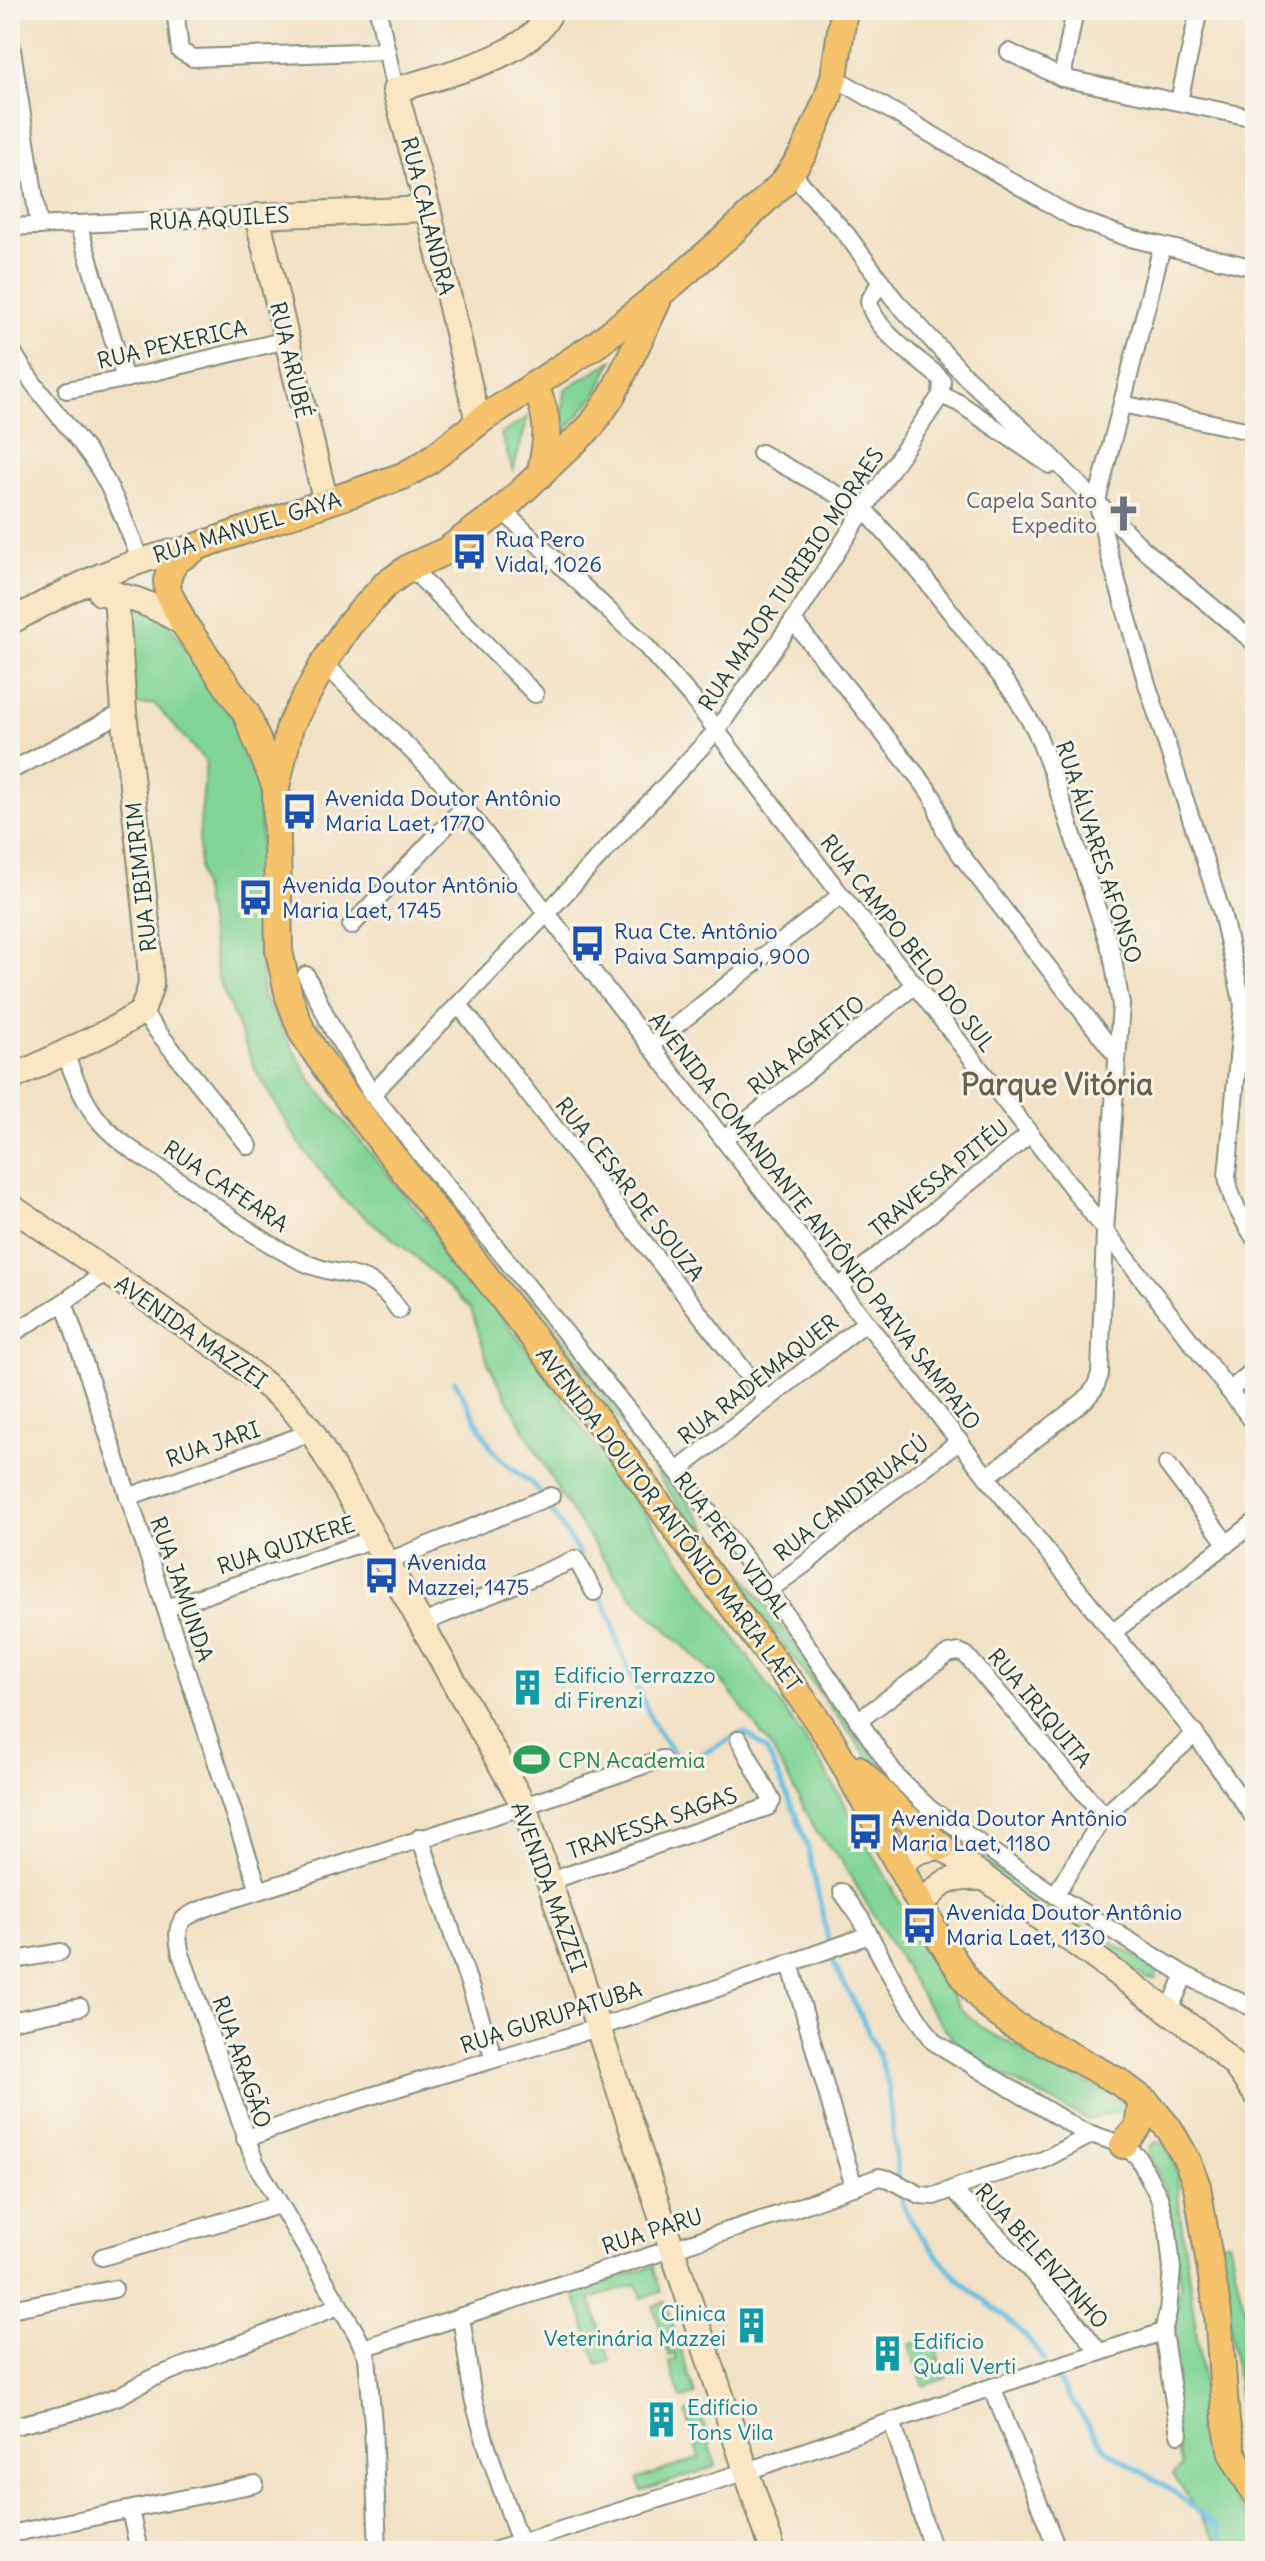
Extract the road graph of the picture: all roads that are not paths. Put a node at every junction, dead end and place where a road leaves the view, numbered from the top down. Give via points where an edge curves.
1 (378, 10) edge
2 (551, 10) edge
3 (844, 10) edge
4 (1075, 10) edge
5 (1199, 10) edge
6 (176, 17) dead end
7 (10, 37) edge
8 (387, 51) junction
9 (1009, 52) dead end
10 (834, 77) junction
11 (1062, 78) junction
12 (395, 90) junction
13 (1179, 101) junction
14 (1255, 118) edge
15 (791, 172) junction
16 (428, 209) junction
17 (257, 216) junction
18 (78, 224) junction
19 (39, 226) junction
20 (10, 227) edge
21 (1162, 246) junction
22 (1255, 268) edge
23 (881, 281) junction
24 (663, 292) junction
25 (286, 340) junction
26 (10, 347) edge
27 (125, 379) junction
28 (534, 385) junction
29 (67, 390) dead end
30 (941, 395) junction
31 (1122, 404) junction
32 (478, 422) junction
33 (1255, 432) edge
34 (761, 453) dead end
35 (540, 475) junction
36 (1070, 476) junction
37 (1097, 501) junction
38 (326, 503) junction
39 (864, 509) junction
40 (502, 510) junction
41 (199, 546) junction
42 (141, 560) junction
43 (410, 567) junction
44 (116, 594) junction
45 (55, 598) junction
46 (793, 621) junction
47 (10, 622) edge
48 (184, 624) junction
49 (1255, 643) edge
50 (324, 663) junction
51 (535, 694) dead end
52 (124, 712) junction
53 (246, 713) junction
54 (290, 726) junction
55 (717, 730) junction
56 (10, 771) edge
57 (276, 787) junction
58 (464, 807) junction
59 (841, 895) junction
60 (546, 914) junction
61 (351, 926) dead end
62 (306, 975) dead end
63 (915, 985) junction
64 (459, 1005) junction
65 (142, 1012) junction
66 (650, 1046) junction
67 (65, 1054) junction
68 (1116, 1055) junction
69 (10, 1079) edge
70 (372, 1094) junction
71 (1030, 1134) junction
72 (724, 1139) junction
73 (249, 1146) dead end
74 (10, 1206) edge
75 (1105, 1231) junction
76 (1255, 1239) edge
77 (106, 1272) junction
78 (839, 1287) junction
79 (64, 1302) junction
80 (399, 1310) dead end
81 (866, 1322) junction
82 (10, 1335) edge
83 (1255, 1369) edge
84 (1229, 1391) junction
85 (767, 1400) junction
86 (1255, 1424) edge
87 (312, 1432) junction
88 (960, 1441) junction
89 (1167, 1464) dead end
90 (677, 1471) junction
91 (987, 1477) junction
92 (551, 1496) dead end
93 (128, 1497) junction
94 (1255, 1522) edge
95 (374, 1539) junction
96 (1227, 1544) junction
97 (386, 1562) junction
98 (769, 1590) junction
99 (594, 1592) dead end
100 (166, 1608) junction
101 (421, 1624) junction
102 (1112, 1633) junction
103 (858, 1721) junction
104 (1195, 1734) junction
105 (739, 1739) dead end
106 (831, 1740) junction
107 (662, 1759) dead end
108 (524, 1806) junction
109 (1104, 1816) junction
110 (1255, 1819) edge
111 (420, 1837) junction
112 (942, 1847) junction
113 (900, 1867) junction
114 (983, 1878) junction
115 (550, 1881) junction
116 (259, 1890) junction
117 (842, 1892) dead end
118 (1055, 1895) junction
119 (922, 1906) junction
120 (869, 1935) junction
121 (60, 1952) dead end
122 (10, 1961) edge
123 (790, 1963) junction
124 (1185, 1975) junction
125 (80, 2007) dead end
126 (1255, 2009) edge
127 (1169, 2010) junction
128 (10, 2021) edge
129 (598, 2026) junction
130 (494, 2058) junction
131 (1255, 2093) edge
132 (1142, 2099) junction
133 (1170, 2130) junction
134 (1091, 2135) junction
135 (245, 2139) junction
136 (1131, 2151) junction
137 (854, 2187) junction
138 (953, 2190) junction
139 (279, 2205) junction
140 (672, 2248) junction
141 (102, 2257) dead end
142 (114, 2289) dead end
143 (339, 2306) junction
144 (10, 2309) edge
145 (461, 2316) junction
146 (1163, 2332) junction
147 (363, 2348) junction
148 (1099, 2352) junction
149 (992, 2387) junction
150 (892, 2421) junction
151 (10, 2427) edge
152 (1179, 2434) dead end
153 (747, 2471) junction
154 (255, 2484) dead end
155 (1255, 2493) edge
156 (130, 2510) junction
157 (10, 2534) edge
158 (520, 2543) junction
159 (139, 2551) edge
160 (378, 2551) edge
161 (494, 2551) edge
162 (773, 2551) edge
163 (933, 2551) edge
164 (1058, 2551) edge

1 - 8 street, RUA CALANDRA
2 - 12 street via 540,30 518,47
3 - 10 main road, RUA MANUEL GAYA
4 - 11 street
5 - 13 street
6 - 8 street via 180,51 193,58
7 - 19 street
8 - 12 street, RUA CALANDRA
9 - 11 street
10 - 15 main road, RUA MANUEL GAYA via 818,123
10 - 21 street via 1072,217
11 - 13 street
12 - 16 street, RUA CALANDRA
13 - 14 street
15 - 23 street
15 - 24 main road, RUA MANUEL GAYA
16 - 17 street, RUA AQUILES
16 - 32 street, RUA CALANDRA
17 - 18 street, RUA AQUILES
17 - 25 street, RUA ARUBÉ
18 - 19 street, RUA AQUILES
18 - 27 street
19 - 20 street, RUA AQUILES
21 - 22 street
21 - 31 street
23 - 30 street via 872,292 870,309 938,376
23 - 36 street via 967,378
24 - 28 main road, RUA MANUEL GAYA
24 - 35 main road via 612,396 591,426
25 - 27 street, RUA PEXERICA
25 - 38 street, RUA ARUBÉ
26 - 42 street via 92,458
27 - 29 street, RUA PEXERICA
28 - 32 main road, RUA MANUEL GAYA
28 - 35 main road via 548,430
30 - 36 street
30 - 39 street, RUA MAJOR TURIBIO MORAES
31 - 33 street
31 - 37 street
32 - 38 main road, RUA MANUEL GAYA via 403,476
34 - 39 street, RUA ÁLVARES AFONSO
35 - 40 main road
36 - 37 street
37 - 49 street via 1159,563
37 - 76 street via 1147,684 1222,913 1243,1005 1227,1176 1229,1193
38 - 41 main road, RUA MANUEL GAYA
39 - 46 street, RUA MAJOR TURIBIO MORAES
39 - 68 street, RUA ÁLVARES AFONSO via 928,582 1013,692 1036,731 1112,954 1121,1005
40 - 43 main road via 446,551
40 - 55 street, RUA CAMPO BELO DO SUL via 668,669
41 - 42 street, RUA MANUEL GAYA
41 - 48 main road via 177,560 167,581
42 - 45 street, RUA MANUEL GAYA
43 - 50 main road via 369,600
43 - 51 street
44 - 45 street, AVENIDA DOUTOR ANTÔNIO MARIA LAET
44 - 48 street, AVENIDA DOUTOR ANTÔNIO MARIA LAET via 150,604
44 - 52 street, RUA IBIMIRIM
45 - 47 street, RUA MANUEL GAYA
46 - 55 street, RUA MAJOR TURIBIO MORAES
46 - 68 street via 923,783 961,855
48 - 53 main road, AVENIDA DOUTOR ANTÔNIO MARIA LAET
50 - 54 main road
50 - 58 street, AVENIDA COMANDANTE ANTÔNIO PAIVA SAMPAIO
52 - 56 street
52 - 65 street, RUA IBIMIRIM via 148,931 151,985
53 - 54 main road via 271,727
53 - 57 main road, AVENIDA DOUTOR ANTÔNIO MARIA LAET
54 - 57 main road
55 - 59 street, RUA CAMPO BELO DO SUL
55 - 60 street, RUA MAJOR TURIBIO MORAES
57 - 106 main road, AVENIDA DOUTOR ANTÔNIO MARIA LAET via 279,951 302,1032 614,1442
58 - 60 street, AVENIDA COMANDANTE ANTÔNIO PAIVA SAMPAIO
58 - 61 street
59 - 63 street, RUA CAMPO BELO DO SUL
59 - 66 street
60 - 64 street, RUA MAJOR TURIBIO MORAES
60 - 66 street, AVENIDA COMANDANTE ANTÔNIO PAIVA SAMPAIO
62 - 70 street, RUA PERO VIDAL
63 - 71 street, RUA CAMPO BELO DO SUL
63 - 72 street, RUA AGAFITO
64 - 70 street, RUA MAJOR TURIBIO MORAES
64 - 85 street, RUA CESAR DE SOUZA
65 - 67 street
65 - 73 street
66 - 72 street, AVENIDA COMANDANTE ANTÔNIO PAIVA SAMPAIO
67 - 69 street
67 - 80 street, RUA CAFEARA via 90,1108 115,1136 281,1250 319,1269 370,1280
68 - 75 street, RUA ÁLVARES AFONSO
70 - 90 street, RUA PERO VIDAL
71 - 75 street, RUA CAMPO BELO DO SUL
71 - 78 street, TRAVESSA PITÉU
72 - 78 street, AVENIDA COMANDANTE ANTÔNIO PAIVA SAMPAIO
74 - 77 street, AVENIDA MAZZEI
75 - 84 street, RUA CAMPO BELO DO SUL
75 - 91 street, RUA ÁLVARES AFONSO via 1100,1374 1095,1388
77 - 79 street
77 - 87 street, AVENIDA MAZZEI via 262,1381
78 - 81 street, AVENIDA COMANDANTE ANTÔNIO PAIVA SAMPAIO
79 - 82 street
79 - 93 street, RUA JAMUNDA
81 - 85 street, RUA RADEMAQUER
81 - 88 street, AVENIDA COMANDANTE ANTÔNIO PAIVA SAMPAIO
83 - 84 street
84 - 86 street, RUA CAMPO BELO DO SUL
85 - 90 street, RUA RADEMAQUER
87 - 93 street, RUA JARI
87 - 95 street, AVENIDA MAZZEI
88 - 91 street, AVENIDA COMANDANTE ANTÔNIO PAIVA SAMPAIO
88 - 98 street, RUA CANDIRUAÇÚ
89 - 96 street
90 - 98 street, RUA PERO VIDAL
91 - 102 street, AVENIDA COMANDANTE ANTÔNIO PAIVA SAMPAIO
92 - 97 street
93 - 100 street, RUA JAMUNDA
94 - 96 street
95 - 97 street, AVENIDA MAZZEI
95 - 100 street, RUA QUIXERE
96 - 102 street
97 - 101 street, AVENIDA MAZZEI
98 - 103 street, RUA PERO VIDAL
99 - 101 street via 576,1559
100 - 116 street, RUA JAMUNDA
101 - 108 street, AVENIDA MAZZEI
102 - 104 street, AVENIDA COMANDANTE ANTÔNIO PAIVA SAMPAIO
103 - 109 street, RUA IRIQUITA via 948,1654 959,1652
103 - 118 street, RUA PERO VIDAL via 897,1777 930,1809
104 - 109 street
104 - 110 street, AVENIDA COMANDANTE ANTÔNIO PAIVA SAMPAIO
105 - 115 street, TRAVESSA SAGAS via 772,1801 768,1807
106 - 112 main road via 879,1792
106 - 113 main road, AVENIDA DOUTOR ANTÔNIO MARIA LAET
107 - 108 street
108 - 111 street, RUA ARAGÃO
108 - 115 street, AVENIDA MAZZEI
109 - 118 street
111 - 116 street, RUA ARAGÃO
111 - 130 street
112 - 113 street via 910,1854
112 - 114 street
113 - 119 main road, AVENIDA DOUTOR ANTÔNIO MARIA LAET
114 - 119 street via 950,1879
114 - 127 street
115 - 129 street, AVENIDA MAZZEI
116 - 135 street, RUA ARAGÃO via 193,1913 177,1929
117 - 120 street
118 - 124 street, RUA PERO VIDAL
119 - 132 main road, AVENIDA DOUTOR ANTÔNIO MARIA LAET via 988,2006
120 - 123 street, RUA GURUPATUBA
120 - 134 street via 934,2042
121 - 122 street
123 - 129 street, RUA GURUPATUBA
123 - 137 street
124 - 126 street, RUA PERO VIDAL
124 - 127 street
125 - 128 street
127 - 131 street via 1234,2064
129 - 130 street, RUA GURUPATUBA
129 - 140 street, AVENIDA MAZZEI
130 - 135 street, RUA GURUPATUBA
132 - 133 main road, AVENIDA DOUTOR ANTÔNIO MARIA LAET
132 - 136 main road
133 - 136 main road
133 - 155 main road, AVENIDA DOUTOR ANTÔNIO MARIA LAET via 1197,2186 1218,2313 1226,2422 1232,2453
134 - 136 street
134 - 138 street, RUA PARU via 1043,2160
135 - 139 street, RUA ARAGÃO
136 - 146 street via 1159,2197 1168,2231 1172,2269
137 - 138 street, RUA PARU via 879,2177 925,2196
137 - 140 street, RUA PARU
138 - 148 street, RUA BELENZINHO
139 - 141 street
139 - 143 street, RUA ARAGÃO
140 - 145 street, RUA PARU
140 - 153 street, AVENIDA MAZZEI
142 - 144 street
143 - 147 street, RUA ARAGÃO
143 - 151 street via 119,2396
145 - 147 street, RUA PARU
145 - 158 street via 473,2398
146 - 148 street
146 - 152 street
147 - 160 street, RUA ARAGÃO via 373,2424
148 - 149 street
149 - 150 street
149 - 164 street
150 - 153 street
150 - 163 street
153 - 158 street
153 - 162 street, AVENIDA MAZZEI
154 - 156 street
156 - 157 street
156 - 159 street
158 - 161 street

